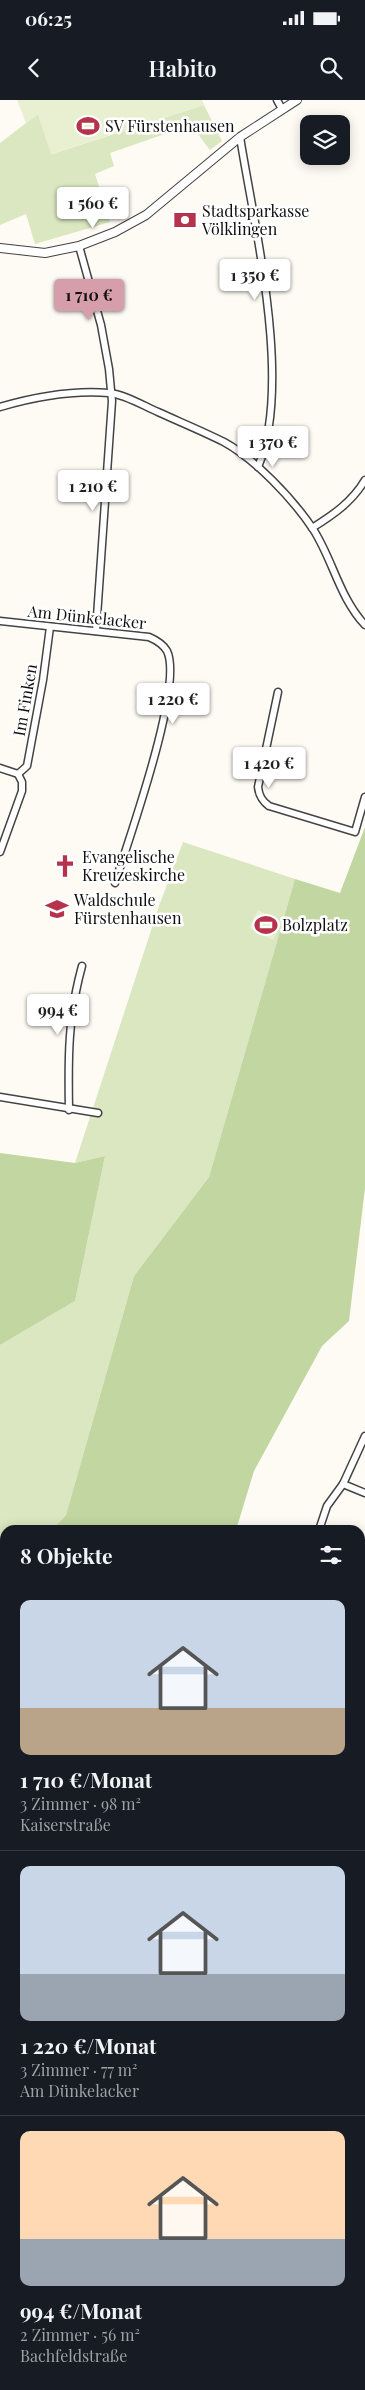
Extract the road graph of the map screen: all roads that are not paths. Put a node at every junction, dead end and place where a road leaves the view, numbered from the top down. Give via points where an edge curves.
1 (278, 100) edge
2 (296, 100) edge
3 (282, 109) junction
4 (240, 137) junction
5 (79, 246) junction
6 (0, 248) edge
7 (110, 393) junction
8 (0, 406) edge
9 (258, 467) junction
10 (365, 480) edge
11 (312, 528) junction
12 (0, 621) edge
13 (365, 625) edge
14 (50, 627) junction
15 (96, 631) junction
16 (278, 692) dead end
17 (0, 768) edge
18 (18, 774) junction
19 (365, 797) edge
20 (0, 852) edge
21 (115, 882) dead end
22 (82, 966) dead end
23 (0, 1098) edge
24 (69, 1110) junction
25 (98, 1113) dead end
26 (365, 1436) edge
27 (343, 1484) junction
28 (365, 1493) edge
29 (321, 1525) edge

1 - 3 street
2 - 3 street
3 - 4 street
4 - 5 street via 146,215
4 - 9 street via 272,357 269,429
5 - 6 street via 45,253
5 - 7 street via 101,325
7 - 8 street via 61,395
7 - 9 street via 225,443
7 - 15 street
9 - 11 street
10 - 11 street via 357,494
11 - 13 street via 342,593
12 - 14 street, Am Dünkelacker
14 - 15 street, Am Dünkelacker
14 - 18 street, Im Finken via 27,766
15 - 21 street, Am Dünkelacker via 149,637 166,650 169,660 166,705 157,748
16 - 19 street via 259,778 259,796 270,806 355,832
17 - 18 street
18 - 20 street via 22,791
22 - 24 street via 70,1023
23 - 24 street
24 - 25 street
26 - 27 street
27 - 28 street
27 - 29 street via 328,1506

